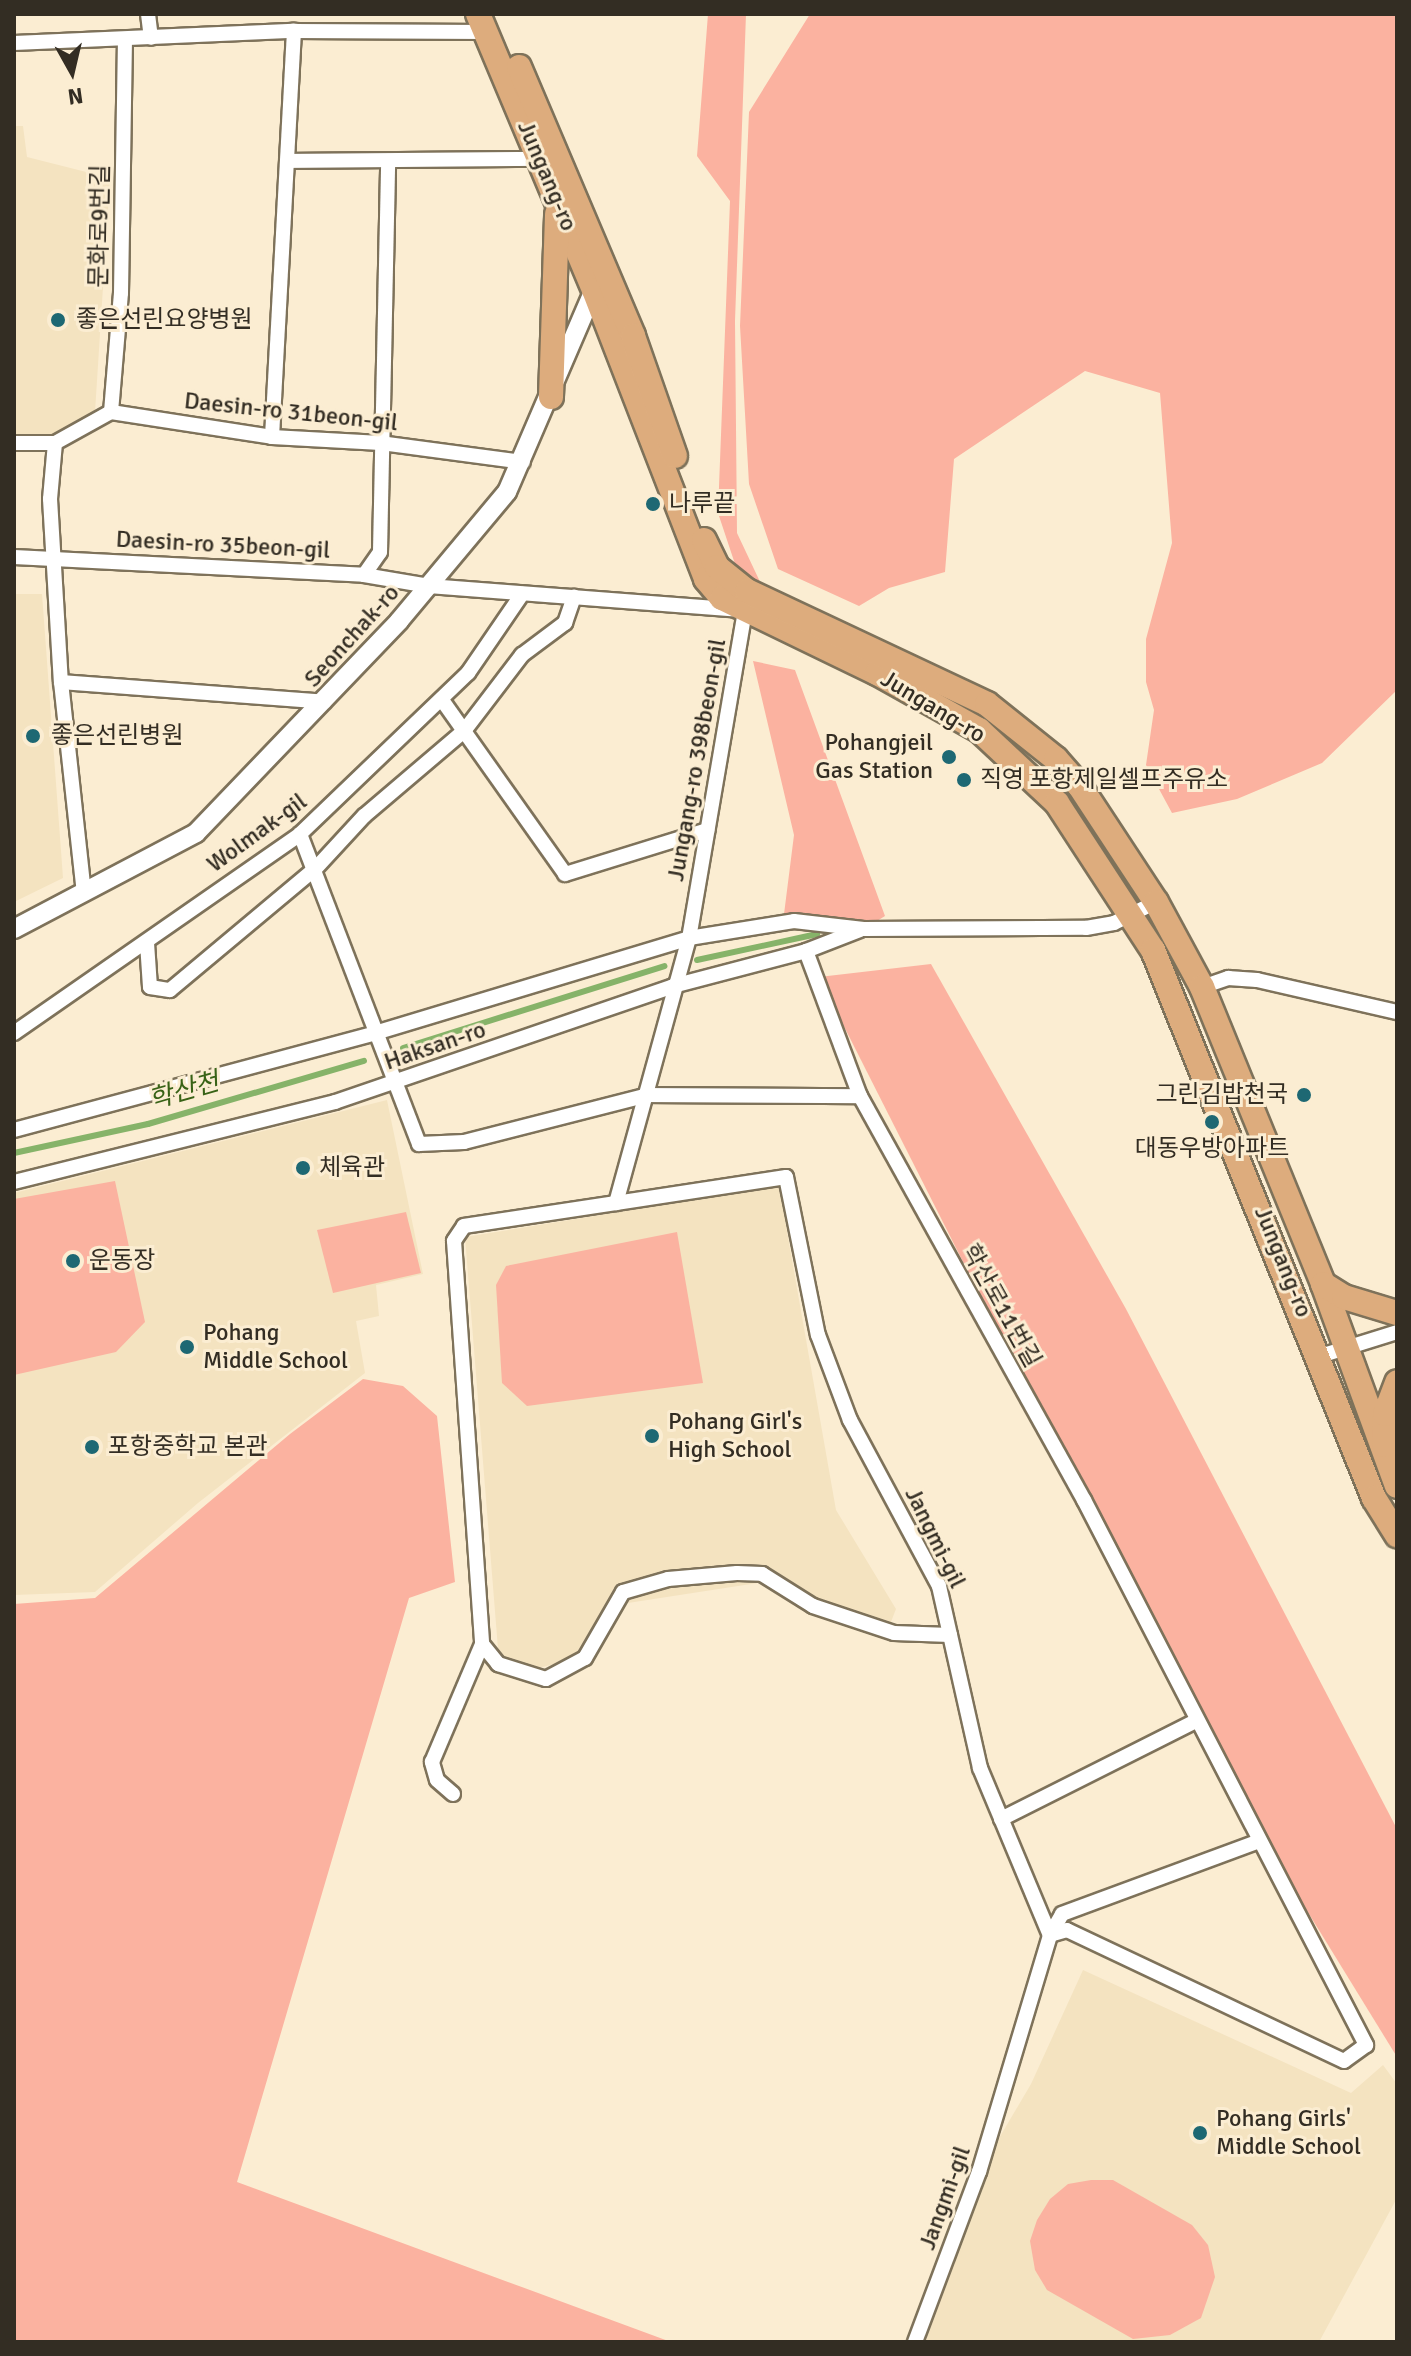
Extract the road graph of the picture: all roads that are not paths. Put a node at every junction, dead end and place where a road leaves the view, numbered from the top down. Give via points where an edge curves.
1 (148, 14) edge
2 (487, 20) edge
3 (294, 31) junction
4 (151, 38) junction
5 (125, 40) junction
6 (14, 43) edge
7 (539, 159) junction
8 (287, 161) junction
9 (388, 163) junction
10 (557, 203) junction
11 (604, 267) junction
12 (594, 290) junction
13 (551, 397) junction
14 (111, 412) junction
15 (272, 437) junction
16 (14, 443) edge
17 (55, 443) junction
18 (381, 443) junction
19 (523, 462) junction
20 (14, 557) edge
21 (53, 557) junction
22 (364, 575) junction
23 (429, 586) junction
24 (522, 594) junction
25 (574, 597) junction
26 (746, 601) junction
27 (61, 682) junction
28 (442, 700) junction
29 (324, 702) junction
30 (464, 731) junction
31 (707, 830) junction
32 (300, 834) junction
33 (316, 868) junction
34 (84, 894) junction
35 (1156, 902) junction
36 (1134, 915) junction
37 (14, 929) edge
38 (864, 929) junction
39 (689, 938) junction
40 (147, 943) junction
41 (806, 951) junction
42 (673, 986) junction
43 (1202, 987) junction
44 (1397, 1012) edge
45 (14, 1033) edge
46 (375, 1033) junction
47 (395, 1084) junction
48 (648, 1095) junction
49 (860, 1096) junction
50 (14, 1130) edge
51 (14, 1182) edge
52 (616, 1203) junction
53 (1323, 1284) junction
54 (1397, 1313) edge
55 (1397, 1332) edge
56 (1347, 1347) junction
57 (1320, 1356) junction
58 (1397, 1382) edge
59 (1384, 1460) junction
60 (1397, 1486) edge
61 (1397, 1535) edge
62 (950, 1635) junction
63 (482, 1644) junction
64 (1196, 1721) junction
65 (453, 1794) dead end
66 (1001, 1819) junction
67 (1259, 1841) junction
68 (1050, 1935) junction
69 (915, 2342) edge

1 - 4 street
2 - 3 street
2 - 7 main road, Jungang-ro
2 - 11 main road, Jungang-ro
3 - 4 street
3 - 8 street
4 - 5 street
5 - 6 street
5 - 14 street, 문화로9번길 via 121,293
7 - 9 street
7 - 10 main road, Jungang-ro
8 - 9 street
8 - 15 street
9 - 18 street
10 - 12 main road, Jungang-ro
10 - 13 main road
11 - 12 street, Seonchak-ro
11 - 26 main road, Jungang-ro via 709,555
12 - 13 street, Seonchak-ro
12 - 26 main road, Jungang-ro via 699,567 713,591
13 - 19 street, Seonchak-ro
14 - 15 street, Daesin-ro 31beon-gil
14 - 17 street
15 - 18 street, Daesin-ro 31beon-gil
16 - 17 street
17 - 21 street via 50,499
18 - 19 street, Daesin-ro 31beon-gil
18 - 22 street via 380,552
19 - 23 street, Seonchak-ro via 507,492
20 - 21 street, Daesin-ro 35beon-gil
21 - 22 street, Daesin-ro 35beon-gil
21 - 27 street
22 - 23 street, Daesin-ro 35beon-gil
23 - 24 street, Daesin-ro 35beon-gil
23 - 29 street, Seonchak-ro
24 - 25 street, Daesin-ro 35beon-gil
24 - 28 street, Wolmak-gil via 468,673
25 - 26 street, Daesin-ro 35beon-gil
25 - 30 street via 565,623 522,655
26 - 31 street, Jungang-ro 398beon-gil
26 - 35 main road, Jungang-ro via 987,704 1056,759 1079,785
26 - 36 main road, Jungang-ro via 979,730 1057,803
27 - 29 street
27 - 34 street
28 - 30 street
28 - 32 street, Wolmak-gil
29 - 34 street, Seonchak-ro via 196,833
30 - 31 street via 565,874
30 - 33 street via 364,816
31 - 39 street, Jungang-ro 398beon-gil
32 - 33 street
32 - 40 street, Wolmak-gil
33 - 40 street via 170,990 150,987
33 - 46 street
34 - 37 street, Seonchak-ro
35 - 36 street, Haksan-ro
35 - 43 main road, Jungang-ro
36 - 38 street, Haksan-ro via 1086,928
36 - 57 main road, Jungang-ro via 1173,992
38 - 39 street, Haksan-ro via 794,921
38 - 41 street, Haksan-ro
39 - 42 street
39 - 46 street, Haksan-ro
40 - 45 street, Wolmak-gil
41 - 42 street, Haksan-ro
41 - 49 street, 학산로11번길
42 - 47 street, Haksan-ro
42 - 48 street
43 - 44 street via 1228,978 1257,980
43 - 53 main road, Jungang-ro
46 - 47 street
46 - 50 street, Haksan-ro
47 - 48 street via 419,1144 431,1147
47 - 51 street, Haksan-ro
48 - 49 street
48 - 52 street
49 - 64 street, 학산로11번길 via 1084,1500
52 - 62 street, Jangmi-gil via 786,1177 818,1335 850,1420 939,1586
52 - 63 street via 464,1226 454,1241 464,1325 462,1371
53 - 54 main road via 1344,1297
53 - 56 main road, Jungang-ro
55 - 56 street
56 - 57 street
56 - 59 main road, Jungang-ro
57 - 61 main road, Jungang-ro via 1374,1498
58 - 59 main road via 1385,1414
59 - 60 main road, Jungang-ro
62 - 63 street via 880,1629 813,1606 762,1574 737,1573 668,1579 623,1592 585,1658 546,1679 498,1664
62 - 66 street, Jangmi-gil via 980,1768
63 - 65 street via 432,1762 437,1780
64 - 66 street
64 - 67 street, 학산로11번길
66 - 68 street, Jangmi-gil
67 - 68 street via 1062,1914
67 - 68 street, 학산로11번길 via 1366,2045 1344,2061 1067,1930
68 - 69 street, Jangmi-gil via 979,2172

